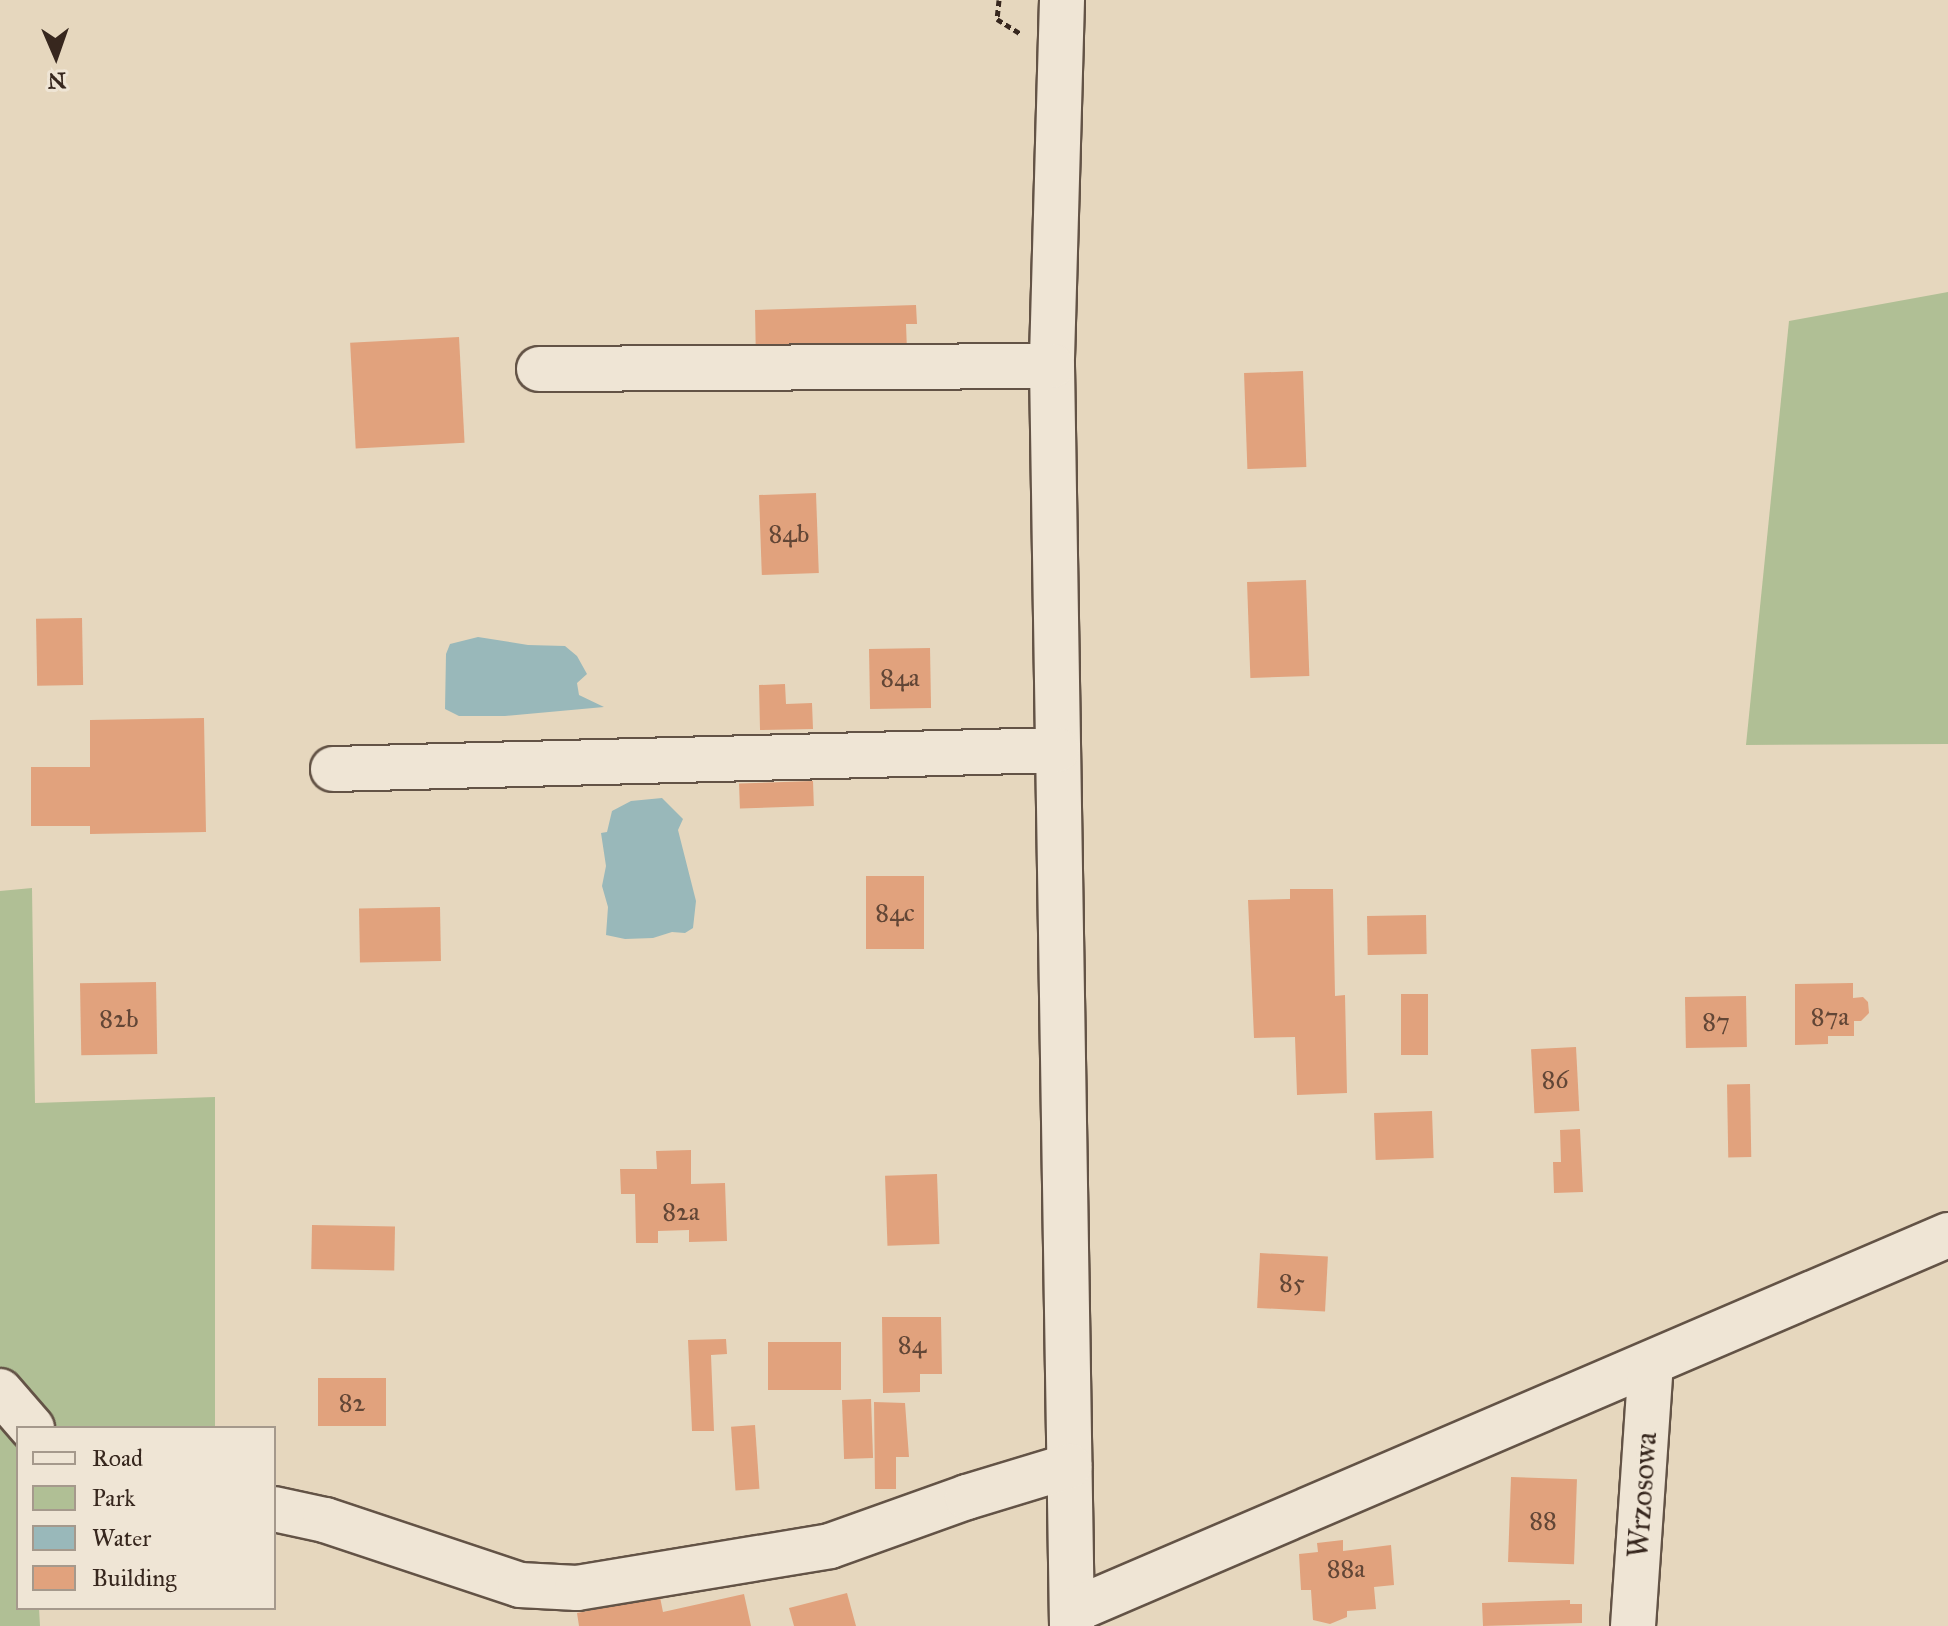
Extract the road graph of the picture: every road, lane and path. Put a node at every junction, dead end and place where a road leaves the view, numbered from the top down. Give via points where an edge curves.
1 (1062, 0) edge
2 (1052, 366) junction
3 (539, 369) dead end
4 (1057, 750) junction
5 (333, 769) dead end
6 (1948, 1235) edge
7 (1651, 1364) junction
8 (0, 1391) edge
9 (30, 1426) edge
10 (1069, 1466) junction
11 (276, 1509) edge
12 (1072, 1618) edge
13 (1633, 1626) edge

1 - 2 street
2 - 3 street
2 - 4 street
4 - 5 street
4 - 10 street
6 - 7 street
7 - 12 street
7 - 13 street, Wrzosowa
8 - 9 street
10 - 11 street via 830,1546 577,1588 520,1585 325,1520
10 - 12 street

